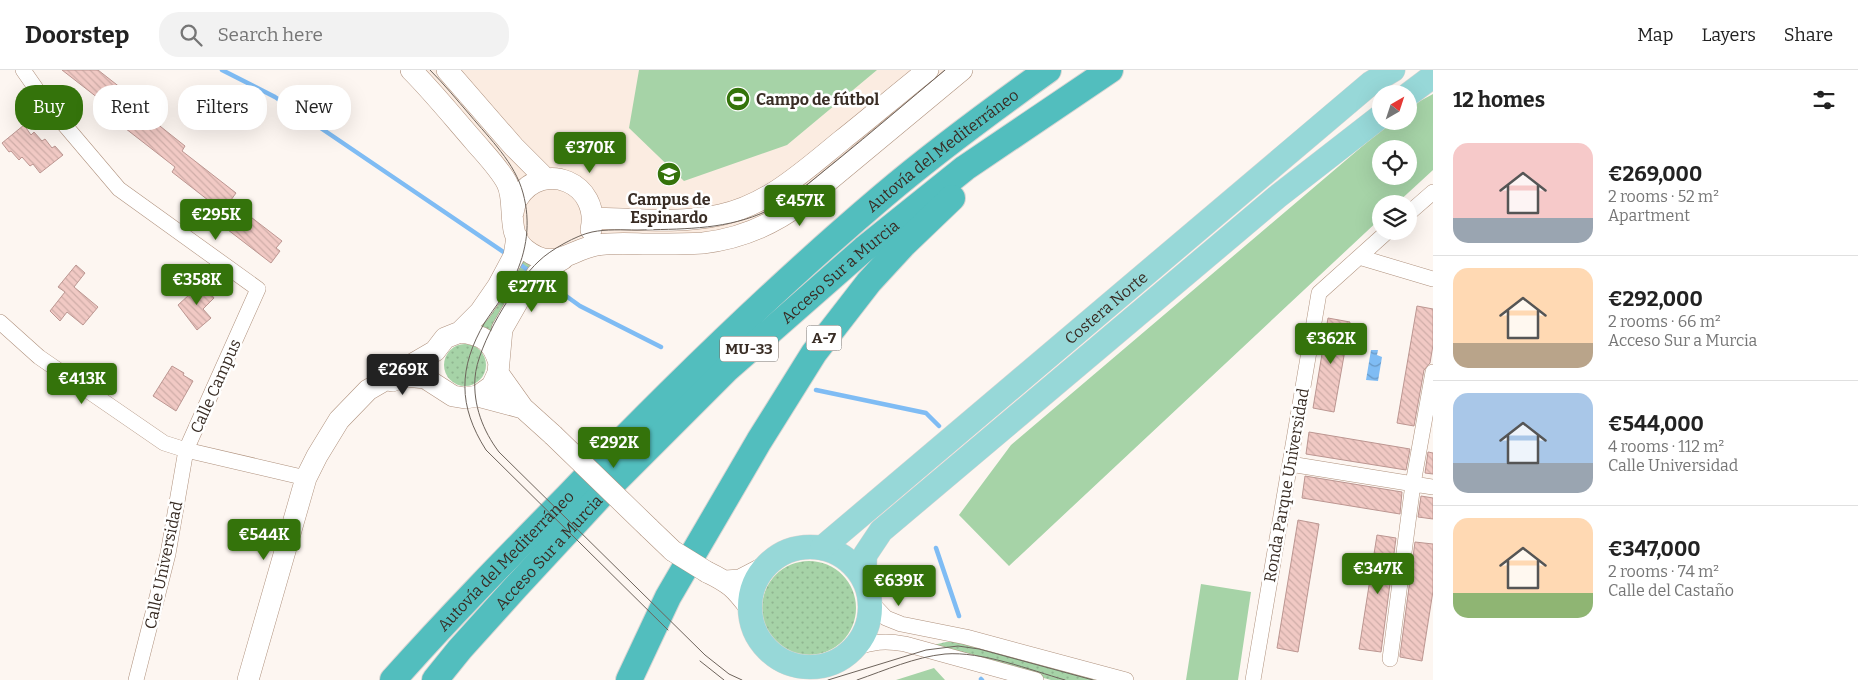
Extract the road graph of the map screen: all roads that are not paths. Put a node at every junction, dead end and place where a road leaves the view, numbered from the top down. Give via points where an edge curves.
1 (23, 70) edge
2 (411, 70) edge
3 (447, 70) edge
4 (928, 70) edge
5 (962, 70) edge
6 (1048, 70) edge
7 (1110, 70) edge
8 (1393, 70) edge
9 (1433, 76) edge
10 (1418, 87) edge
11 (1372, 123) edge
12 (546, 179) junction
13 (1433, 192) edge
14 (1417, 206) edge
15 (513, 213) junction
16 (594, 218) junction
17 (517, 237) junction
18 (1378, 240) edge
19 (569, 256) junction
20 (1359, 257) junction
21 (1433, 278) edge
22 (0, 322) edge
23 (460, 332) junction
24 (435, 351) junction
25 (498, 368) junction
26 (1433, 372) edge
27 (440, 387) junction
28 (368, 390) junction
29 (478, 396) junction
30 (523, 408) junction
31 (186, 450) junction
32 (1290, 464) junction
33 (306, 478) junction
34 (1413, 484) junction
35 (1433, 487) edge
36 (822, 548) junction
37 (765, 567) junction
38 (716, 576) junction
39 (867, 591) junction
40 (750, 608) junction
41 (854, 648) junction
42 (1390, 659) dead end
43 (136, 680) edge
44 (248, 680) edge
45 (393, 680) edge
46 (435, 680) edge
47 (629, 680) edge
48 (1036, 680) edge
49 (1126, 680) edge
50 (1253, 680) edge

1 - 31 street, Calle Campus via 46,103 118,189 258,289
2 - 15 main road via 507,184
3 - 12 main road
4 - 16 main road via 794,179 761,200 720,215 686,220
5 - 19 main road via 803,202 749,233 704,243 595,246
6 - 45 highway, Autovía del Mediterráneo via 885,194 768,298 618,444
7 - 46 highway, Acceso Sur a Murcia / MU-33 via 965,168 864,249 726,370 591,506
7 - 47 highway, A-7 via 937,212 870,282 830,330 697,545 668,597
8 - 36 main road, Costera Norte via 1371,83
9 - 10 main road
11 - 39 main road, Costera Norte via 1277,197 881,531 866,555
12 - 15 main road via 532,184 523,192
12 - 16 main road via 560,179 583,192 591,204
13 - 14 street
15 - 17 main road
16 - 19 main road via 586,243
17 - 19 main road via 525,249 540,259
17 - 23 main road via 514,256 498,286 480,312
18 - 20 street, Ronda Parque Universidad
19 - 25 main road via 537,274 518,301 502,329
20 - 21 street
20 - 32 street, Ronda Parque Universidad via 1319,293
22 - 31 street via 39,357 141,428 164,443
23 - 24 main road via 445,338
23 - 25 main road via 480,335 494,348
24 - 27 main road via 433,372
24 - 28 main road
25 - 29 main road via 492,386
25 - 30 main road
26 - 34 street
27 - 28 main road via 425,378 406,376
27 - 29 main road via 454,396
28 - 33 main road via 339,420
29 - 30 main road
30 - 38 main road, bridge via 673,550
31 - 33 street
31 - 43 street, Calle Universidad via 168,554
32 - 34 street
32 - 50 street, Ronda Parque Universidad
33 - 44 main road
34 - 35 street
34 - 42 street
36 - 37 main road, Costera Norte via 791,550 777,556
36 - 39 main road, Costera Norte via 839,554 853,565
37 - 38 main road via 740,580
37 - 40 main road, Costera Norte via 756,579
38 - 40 main road via 736,589
39 - 41 main road, Costera Norte via 869,618 864,634
39 - 49 street via 886,618 902,624
40 - 41 main road, Costera Norte via 753,628 759,638 766,648 786,662 797,666 822,666 845,656
41 - 48 street via 887,641 905,644

